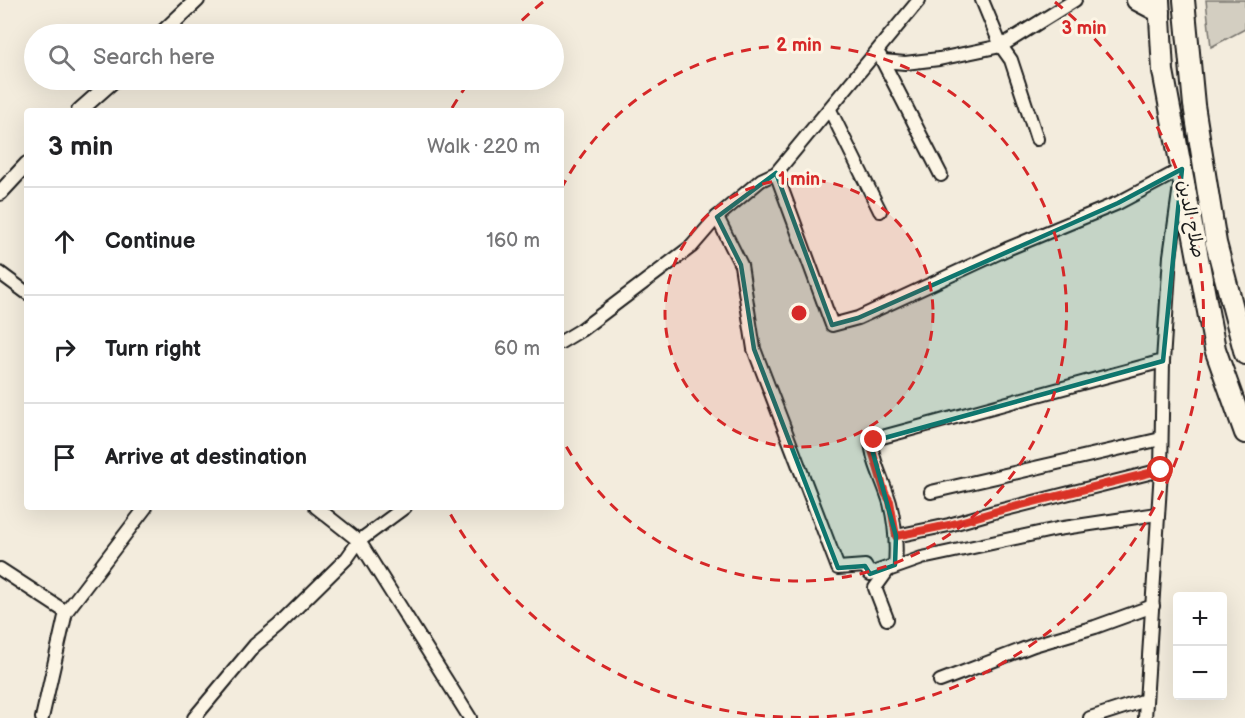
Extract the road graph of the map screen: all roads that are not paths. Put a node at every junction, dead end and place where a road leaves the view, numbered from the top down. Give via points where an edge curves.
1 (197, 0) edge
2 (919, 0) edge
3 (982, 0) edge
4 (1075, 0) edge
5 (1137, 0) edge
6 (1184, 0) edge
7 (1159, 6) edge
8 (172, 24) edge
9 (1001, 46) junction
10 (880, 56) junction
11 (103, 90) edge
12 (82, 108) edge
13 (830, 110) junction
14 (1038, 139) dead end
15 (24, 167) edge
16 (1182, 170) junction
17 (776, 173) junction
18 (941, 175) dead end
19 (0, 193) edge
20 (880, 211) dead end
21 (717, 217) junction
22 (0, 273) edge
23 (24, 291) edge
24 (564, 340) edge
25 (1245, 354) edge
26 (1163, 361) junction
27 (1245, 433) edge
28 (1161, 439) junction
29 (1161, 470) junction
30 (931, 492) dead end
31 (144, 510) edge
32 (320, 510) edge
33 (401, 510) edge
34 (1157, 514) junction
35 (896, 536) junction
36 (360, 541) junction
37 (0, 568) edge
38 (1153, 606) junction
39 (66, 612) junction
40 (887, 619) dead end
41 (940, 681) dead end
42 (1146, 700) junction
43 (42, 718) edge
44 (194, 718) edge
45 (470, 718) edge
46 (1090, 718) edge
47 (1145, 718) edge

1 - 8 street
2 - 10 street
3 - 9 street
4 - 9 street
5 - 7 highway
6 - 25 highway, صلاح الدين via 1194,105 1216,243
7 - 16 highway, صلاح الدين via 1163,71
9 - 10 street via 905,63
9 - 14 street via 1011,60
10 - 13 street
10 - 18 street
11 - 12 street
13 - 17 street
13 - 20 street
15 - 19 street
16 - 17 street via 1118,203 858,318 832,325
16 - 26 street via 1170,256
16 - 27 highway, صلاح الدين via 1215,349
17 - 21 street via 761,180
21 - 24 street via 692,246
21 - 35 street via 741,266 754,349 838,568 865,566 870,574 895,565
22 - 23 street
26 - 28 street
26 - 35 street via 871,440 890,501
28 - 29 street
28 - 30 street
29 - 34 street
29 - 35 street
31 - 39 street
32 - 36 street
33 - 36 street
34 - 38 street
34 - 40 street via 1057,529 922,558 888,570 875,588
36 - 44 street via 255,645
36 - 45 street
37 - 39 street
38 - 41 street
38 - 42 street
39 - 43 street
42 - 46 street
42 - 47 street

